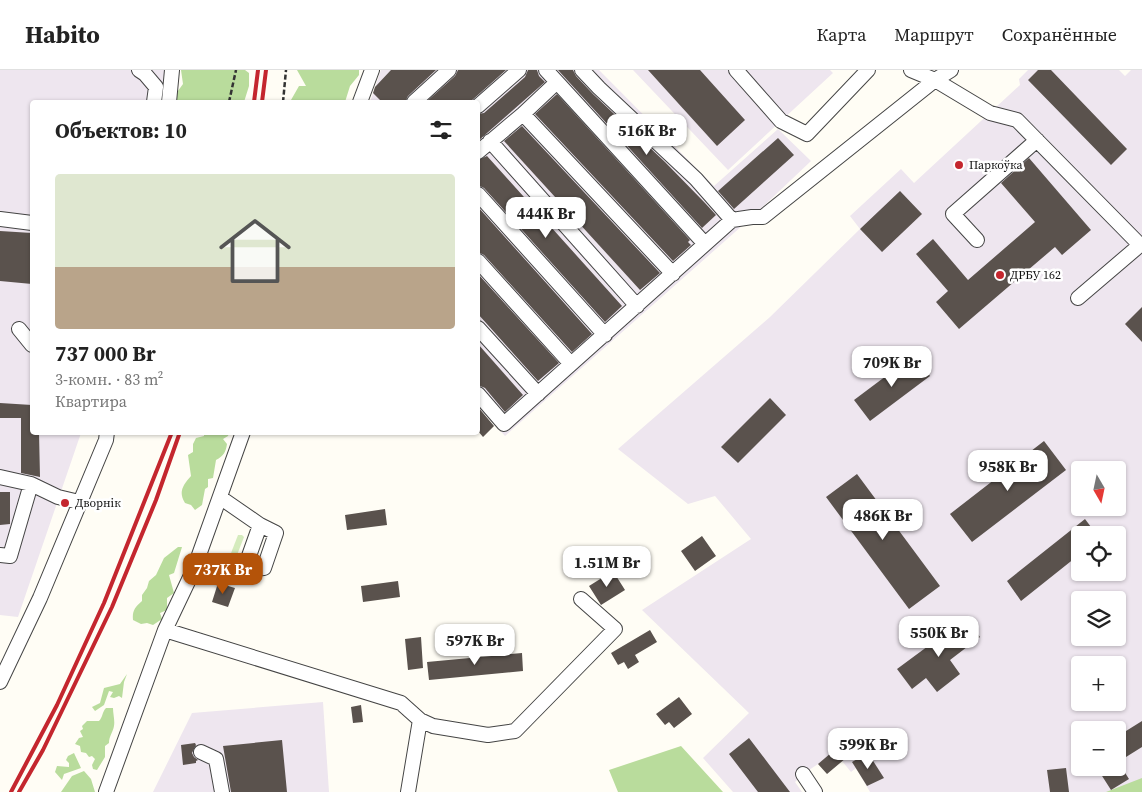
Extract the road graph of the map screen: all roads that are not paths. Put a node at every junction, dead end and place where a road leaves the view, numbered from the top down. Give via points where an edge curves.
1 (139, 70) edge
2 (172, 70) edge
3 (372, 70) edge
4 (449, 70) edge
5 (519, 70) edge
6 (546, 70) edge
7 (582, 70) edge
8 (736, 70) edge
9 (868, 70) edge
10 (911, 70) edge
11 (951, 70) edge
12 (936, 80) junction
13 (557, 82) junction
14 (154, 100) edge
15 (169, 100) edge
16 (361, 100) edge
17 (416, 100) edge
18 (480, 104) edge
19 (523, 114) junction
20 (490, 140) junction
21 (1037, 140) junction
22 (480, 150) edge
23 (480, 196) edge
24 (0, 219) edge
25 (732, 220) junction
26 (30, 223) edge
27 (977, 240) dead end
28 (705, 244) junction
29 (480, 262) edge
30 (673, 274) junction
31 (1078, 298) dead end
32 (638, 306) junction
33 (19, 329) dead end
34 (480, 330) edge
35 (605, 335) junction
36 (30, 343) edge
37 (571, 364) junction
38 (538, 394) junction
39 (480, 396) edge
40 (107, 435) edge
41 (242, 435) edge
42 (0, 477) edge
43 (31, 484) junction
44 (221, 498) junction
45 (79, 502) junction
46 (0, 555) edge
47 (194, 570) junction
48 (581, 599) dead end
49 (166, 630) junction
50 (0, 682) edge
51 (420, 720) junction
52 (201, 752) dead end
53 (803, 774) dead end
54 (106, 792) edge
55 (222, 792) edge
56 (408, 792) edge
57 (816, 792) edge

1 - 14 street via 156,87
2 - 15 street
3 - 16 street
4 - 17 street
5 - 18 street
6 - 13 street
7 - 25 street via 696,179
8 - 9 street via 781,121 807,134
10 - 12 street
11 - 12 street
12 - 21 street via 990,113 1017,120
12 - 25 street via 763,217
13 - 19 street
13 - 28 street
19 - 20 street
19 - 30 street
20 - 22 street
20 - 32 street
21 - 27 street via 953,214
21 - 31 street via 1140,245
23 - 35 street
24 - 26 street
25 - 28 street
28 - 30 street
29 - 37 street
30 - 32 street
32 - 35 street
33 - 36 street
34 - 38 street
35 - 37 street
37 - 38 street
38 - 39 street via 504,424
40 - 45 street
41 - 44 street
42 - 43 street
43 - 45 street via 58,497
43 - 46 street via 10,556
44 - 47 street
44 - 47 street via 260,525 244,570
45 - 50 street via 40,598
47 - 49 street
48 - 51 street via 615,629 515,732 488,735 433,726
49 - 51 street via 401,703
49 - 54 street
51 - 56 street
52 - 55 street via 216,759
53 - 57 street

